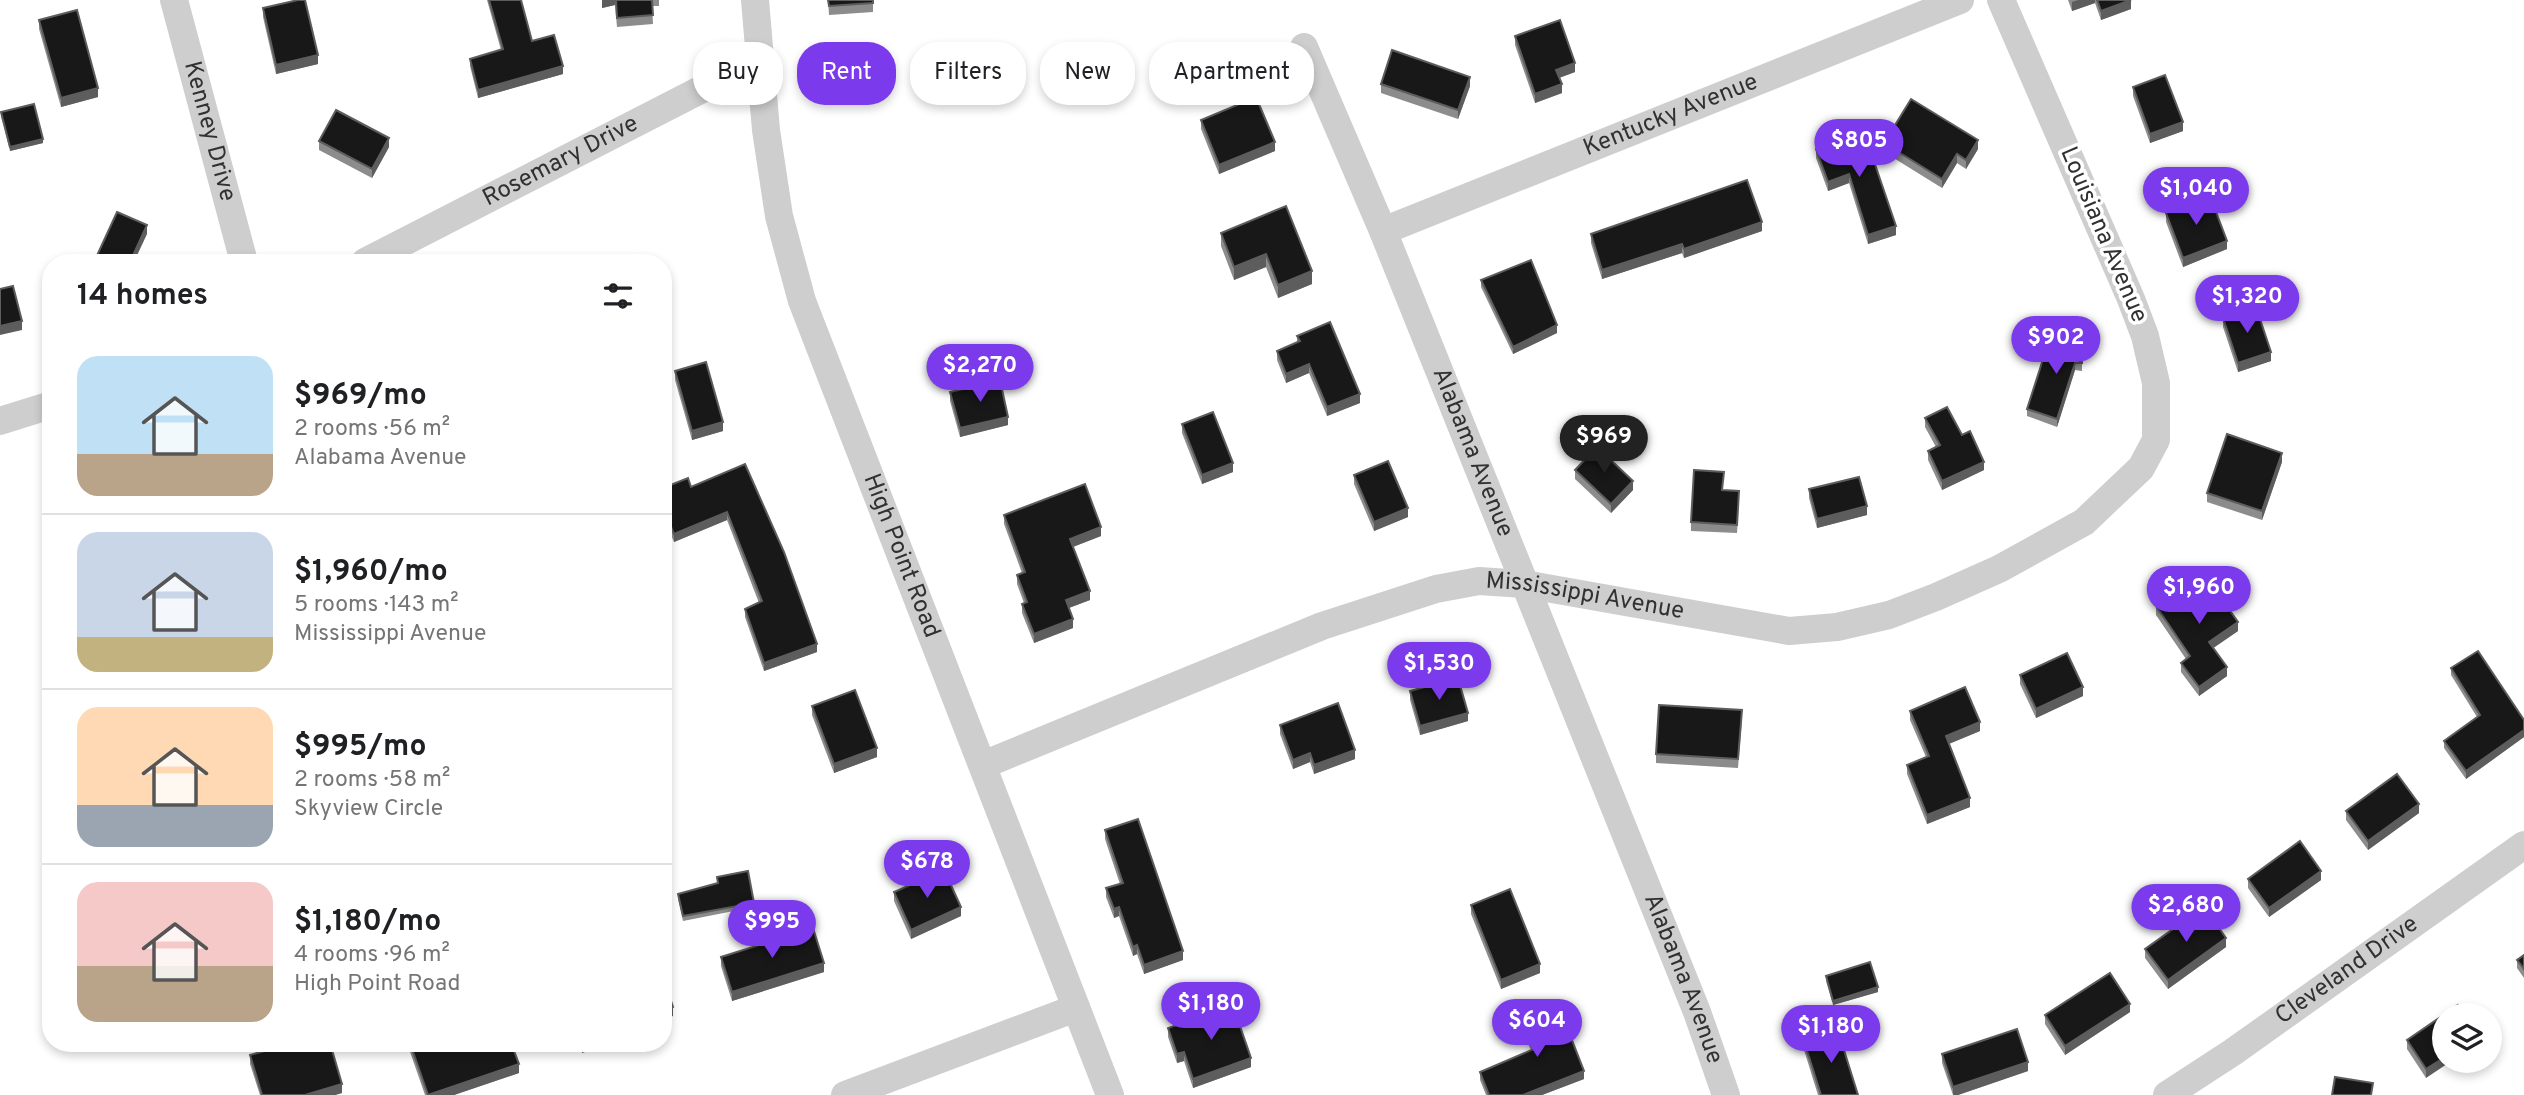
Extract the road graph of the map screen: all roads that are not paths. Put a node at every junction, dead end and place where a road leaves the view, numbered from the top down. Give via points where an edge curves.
1 (174, 0) edge
2 (755, 0) edge
3 (1960, 0) edge
4 (2001, 0) edge
5 (760, 42) edge
6 (1314, 70) edge
7 (693, 94) edge
8 (765, 105) edge
9 (1383, 231) junction
10 (242, 254) edge
11 (381, 254) edge
12 (42, 408) edge
13 (0, 421) edge
14 (2156, 439) joint
15 (1524, 584) junction
16 (983, 765) junction
17 (2524, 845) edge
18 (1076, 1008) junction
19 (2173, 1094) edge
20 (845, 1095) edge
21 (1110, 1095) edge
22 (1726, 1095) edge

1 - 10 street, Kenney Drive
2 - 5 street, High Point Road
3 - 9 street, Kentucky Avenue
4 - 14 street, Louisiana Avenue via 2146,336 2156,383
6 - 9 street, Alabama Avenue
7 - 11 street, Rosemary Drive
8 - 16 street, High Point Road via 779,216 802,301
9 - 15 street, Alabama Avenue
12 - 13 street
14 - 15 street, Mississippi Avenue via 2141,468 2084,522 1999,569 1889,615 1837,627 1788,631
15 - 16 street, Mississippi Avenue via 1479,581 1436,589 1322,626
15 - 22 street, Alabama Avenue via 1697,1012
16 - 18 street, High Point Road
17 - 19 street, Cleveland Drive
18 - 20 street
18 - 21 street, High Point Road

